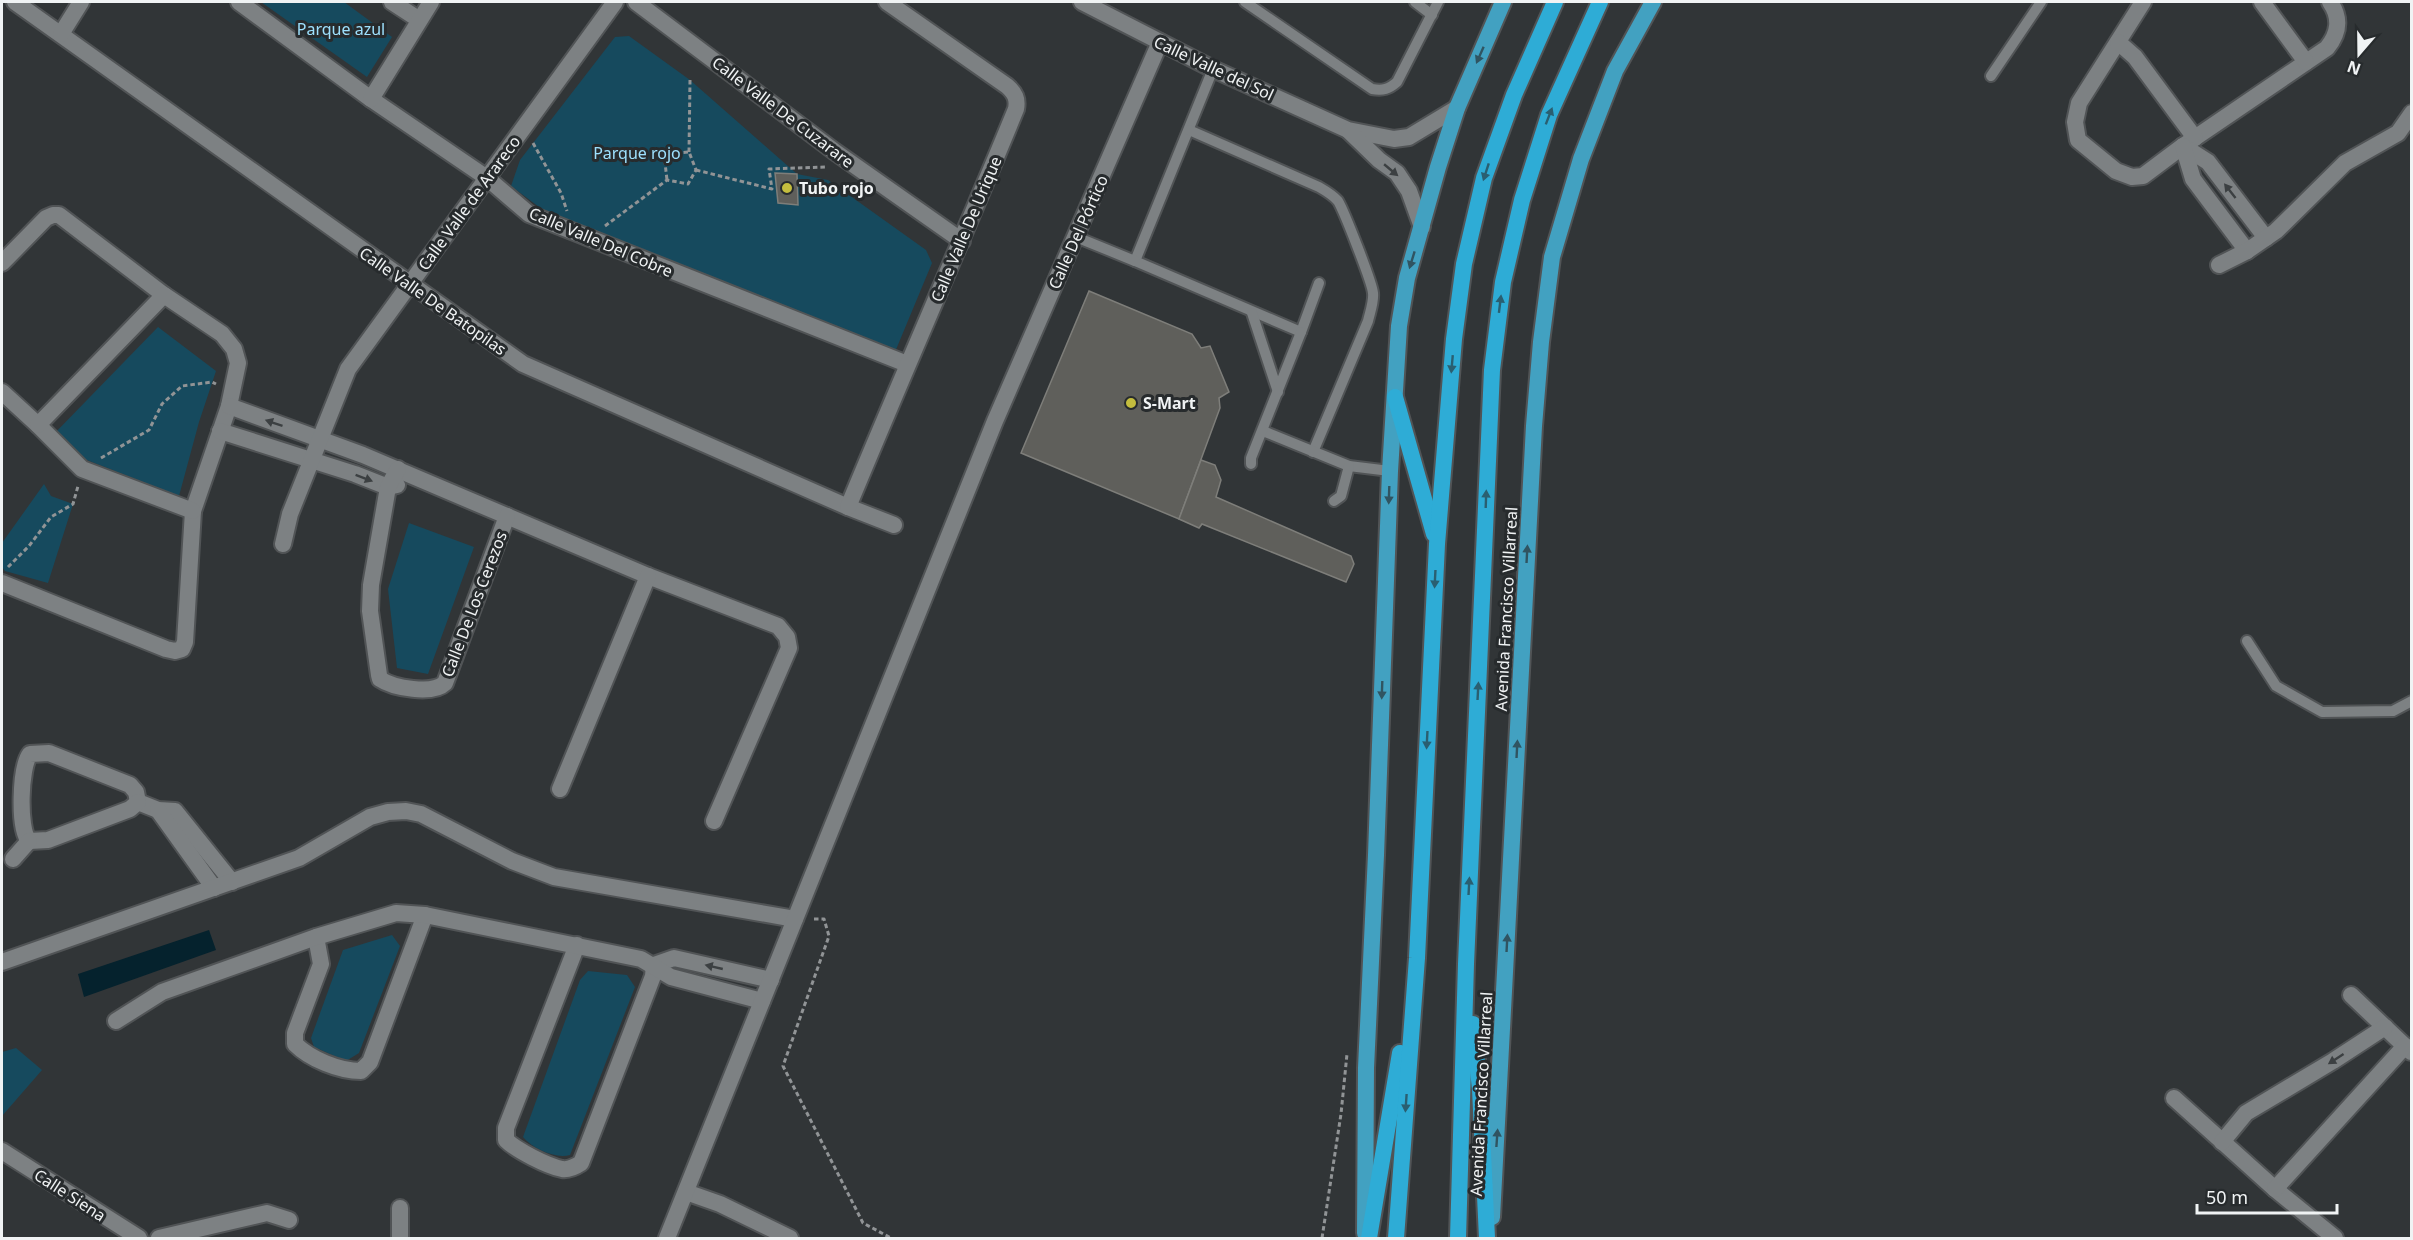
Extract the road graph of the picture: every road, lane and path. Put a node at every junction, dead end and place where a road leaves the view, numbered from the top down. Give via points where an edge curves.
1 (15, 2) edge
2 (81, 2) edge
3 (239, 2) edge
4 (392, 2) edge
5 (431, 2) edge
6 (615, 2) edge
7 (636, 2) edge
8 (887, 2) edge
9 (1082, 2) edge
10 (1415, 2) edge
11 (1438, 2) edge
12 (1503, 2) edge
13 (1555, 2) edge
14 (1600, 2) edge
15 (1653, 2) edge
16 (2041, 2) edge
17 (2143, 2) edge
18 (2262, 2) edge
19 (2330, 2) edge
20 (1252, 4) edge
21 (1100, 6) edge
22 (1432, 15) junction
23 (418, 19) junction
24 (61, 34) junction
25 (1160, 42) junction
26 (2118, 42) junction
27 (2306, 63) junction
28 (1213, 69) junction
29 (1991, 76) dead end
30 (690, 80) dead end
31 (370, 99) junction
32 (1457, 108) junction
33 (2412, 113) edge
34 (1188, 130) junction
35 (1348, 130) junction
36 (2405, 135) edge
37 (2189, 142) junction
38 (533, 143) dead end
39 (689, 152) junction
40 (856, 167) junction
41 (696, 170) junction
42 (487, 178) junction
43 (666, 180) junction
44 (570, 218) dead end
45 (1422, 226) junction
46 (600, 230) dead end
47 (1076, 237) junction
48 (2266, 238) junction
49 (962, 241) junction
50 (2247, 251) junction
51 (1135, 261) junction
52 (2, 263) edge
53 (2219, 265) dead end
54 (1319, 283) dead end
55 (410, 285) junction
56 (164, 295) junction
57 (1252, 313) junction
58 (1301, 332) junction
59 (907, 364) junction
60 (2, 392) edge
61 (1278, 392) junction
62 (1395, 397) junction
63 (229, 406) junction
64 (38, 425) junction
65 (220, 431) junction
66 (1263, 431) junction
67 (321, 438) junction
68 (1313, 452) junction
69 (311, 461) junction
70 (1251, 464) dead end
71 (1349, 466) junction
72 (398, 469) junction
73 (1390, 471) junction
74 (418, 479) junction
75 (388, 487) junction
76 (1334, 501) dead end
77 (848, 507) junction
78 (193, 511) junction
79 (507, 516) junction
80 (894, 525) dead end
81 (283, 544) dead end
82 (1437, 544) junction
83 (648, 576) junction
84 (2, 583) edge
85 (2247, 640) dead end
86 (2412, 701) edge
87 (560, 789) dead end
88 (138, 802) junction
89 (158, 810) junction
90 (714, 821) dead end
91 (29, 841) junction
92 (13, 860) dead end
93 (232, 882) junction
94 (214, 888) junction
95 (425, 915) junction
96 (795, 919) junction
97 (316, 937) junction
98 (577, 945) junction
99 (1417, 958) junction
100 (2, 962) edge
101 (1466, 964) junction
102 (654, 965) junction
103 (771, 980) junction
104 (2351, 995) dead end
105 (762, 1001) junction
106 (116, 1021) dead end
107 (2385, 1026) junction
108 (1348, 1048) dead end
109 (2408, 1049) edge
110 (2174, 1098) dead end
111 (2222, 1142) junction
112 (2, 1150) edge
113 (2275, 1189) junction
114 (686, 1192) junction
115 (400, 1208) dead end
116 (289, 1220) dead end
117 (139, 1239) edge
118 (159, 1239) edge
119 (400, 1239) edge
120 (667, 1239) edge
121 (790, 1239) edge
122 (891, 1239) edge
123 (1322, 1239) edge
124 (1367, 1239) edge
125 (1396, 1239) edge
126 (1458, 1239) edge
127 (1489, 1239) edge
128 (2335, 1239) edge

1 - 24 street, Calle Valle De Batopilas
2 - 24 street
3 - 31 street, Calle Valle Del Cobre
4 - 23 street
5 - 23 street
6 - 42 street, Calle Valle de Arareco
7 - 40 street, Calle Valle De Cuzarare
8 - 49 street, Calle Valle De Urique via 1007,86 1015,96 1016,109
9 - 21 street, Calle Valle del Sol
10 - 22 lane
11 - 22 lane
12 -> 32 main road
13 -> 82 highway via 1514,95 1484,178 1464,264
101 -> 14 highway, Avenida Francisco Villarreal via 1492,370 1503,282 1522,200 1549,115
127 -> 15 main road, Avenida Francisco Villarreal via 1534,426 1552,257 1581,159 1615,71
16 - 29 lane
17 - 26 street
18 - 27 street
19 - 27 street via 2335,9 2337,33 2327,48
20 - 22 lane via 1372,89 1380,90 1397,82
21 - 25 street, Calle Valle del Sol
23 - 31 street
24 - 55 street, Calle Valle De Batopilas
25 - 28 street, Calle Valle del Sol
25 - 47 street, Calle Del Pórtico
26 - 37 street via 2134,57
26 - 37 street via 2079,103 2075,122 2078,140 2116,171 2132,177 2143,176
27 - 37 street
28 - 34 lane
28 - 35 street, Calle Valle del Sol
30 - 39 path
31 - 42 street, Calle Valle Del Cobre
32 - 35 street, Calle Valle del Sol via 1409,137 1394,139
32 - 45 main road
33 - 36 street
34 - 51 lane
34 - 68 lane via 1319,187 1338,202 1352,237 1373,293 1373,303
35 -> 45 street, Calle Valle del Sol via 1397,173 1409,191
36 - 48 street via 2345,163 2298,212
48 -> 37 street
37 - 50 street via 2193,179
38 - 44 path
39 - 41 path
39 - 43 path via 664,154
40 - 41 path via 769,169 772,189
40 - 49 street, Calle Valle De Cuzarare
41 - 43 path via 688,184
42 - 55 street, Calle Valle de Arareco
42 - 59 street, Calle Valle Del Cobre via 529,214
43 - 46 path
45 -> 62 main road via 1399,326
47 - 51 lane
47 - 96 street, Calle Del Pórtico via 995,421
48 - 50 street
49 - 59 street, Calle Valle De Urique
50 - 53 street
51 - 57 lane
52 - 56 street via 46,218 59,215
54 - 58 lane
55 - 67 street, Calle Valle de Arareco via 348,369
55 - 77 street, Calle Valle De Batopilas via 523,364
56 - 63 street via 222,334 234,348 238,363
56 - 64 street
57 - 58 lane
57 - 61 lane
58 - 61 lane
59 - 77 street, Calle Valle De Urique
60 - 64 street
61 - 66 lane
62 - 73 main road
62 - 82 highway
63 - 65 street
67 -> 63 street, Calle De Los Cerezos
64 - 78 street via 82,469
65 - 69 street
65 - 78 street
66 - 68 lane
66 - 70 lane
67 - 69 street, Calle Valle de Arareco
67 - 72 street, Calle De Los Cerezos
68 - 71 lane
69 -> 75 street
69 - 81 street, Calle Valle de Arareco
71 - 73 lane
71 - 76 lane via 1341,495
72 - 74 street, Calle De Los Cerezos
72 - 75 street, Calle De Los Cerezos
73 -> 124 main road via 1366,1068
74 - 75 street
74 - 79 street, Calle De Los Cerezos
75 - 79 street, Calle De Los Cerezos via 370,611 379,675 388,684 429,691 445,683
77 - 80 street, Calle Valle De Batopilas
78 - 84 street via 182,649 166,649
79 - 83 street, Calle De Los Cerezos
82 -> 99 highway
83 - 87 street
83 - 90 street, Calle De Los Cerezos via 778,626 788,641 789,648
85 - 86 lane via 2276,686 2322,712 2393,711
88 - 89 street
88 - 91 street via 130,809 48,840
88 - 91 street via 130,785 48,753 27,749 22,830
89 - 93 street via 175,811
89 - 94 street
91 - 92 street
93 - 94 street
93 - 96 street via 299,858 370,817 406,811 421,814 512,861 554,877
94 - 100 street
95 - 97 street via 396,913
95 - 97 street via 370,1062 361,1071 348,1071 303,1053 295,1044 295,1033 321,964
95 - 98 street
96 - 103 street, Calle Del Pórtico
96 - 122 path via 824,920 829,936 783,1066 863,1223
97 - 106 street via 162,992
98 - 102 street
98 - 102 street via 506,1128 506,1140 515,1149 563,1169 581,1163
99 - 124 highway
99 -> 125 highway
101 - 126 highway, Avenida Francisco Villarreal
101 - 127 highway via 1480,1089
103 -> 102 street via 674,958
102 - 105 street via 671,977
103 - 105 street, Calle Del Pórtico
104 - 107 street
105 - 114 street, Calle Del Pórtico
107 - 109 street
107 -> 111 street via 2246,1113
108 - 123 path
109 - 113 street
110 - 111 street
111 - 113 street
112 - 117 street, Calle Siena
113 - 128 street
114 - 120 street, Calle Del Pórtico
114 - 121 street via 720,1204
115 - 119 street
116 - 118 street via 267,1213

